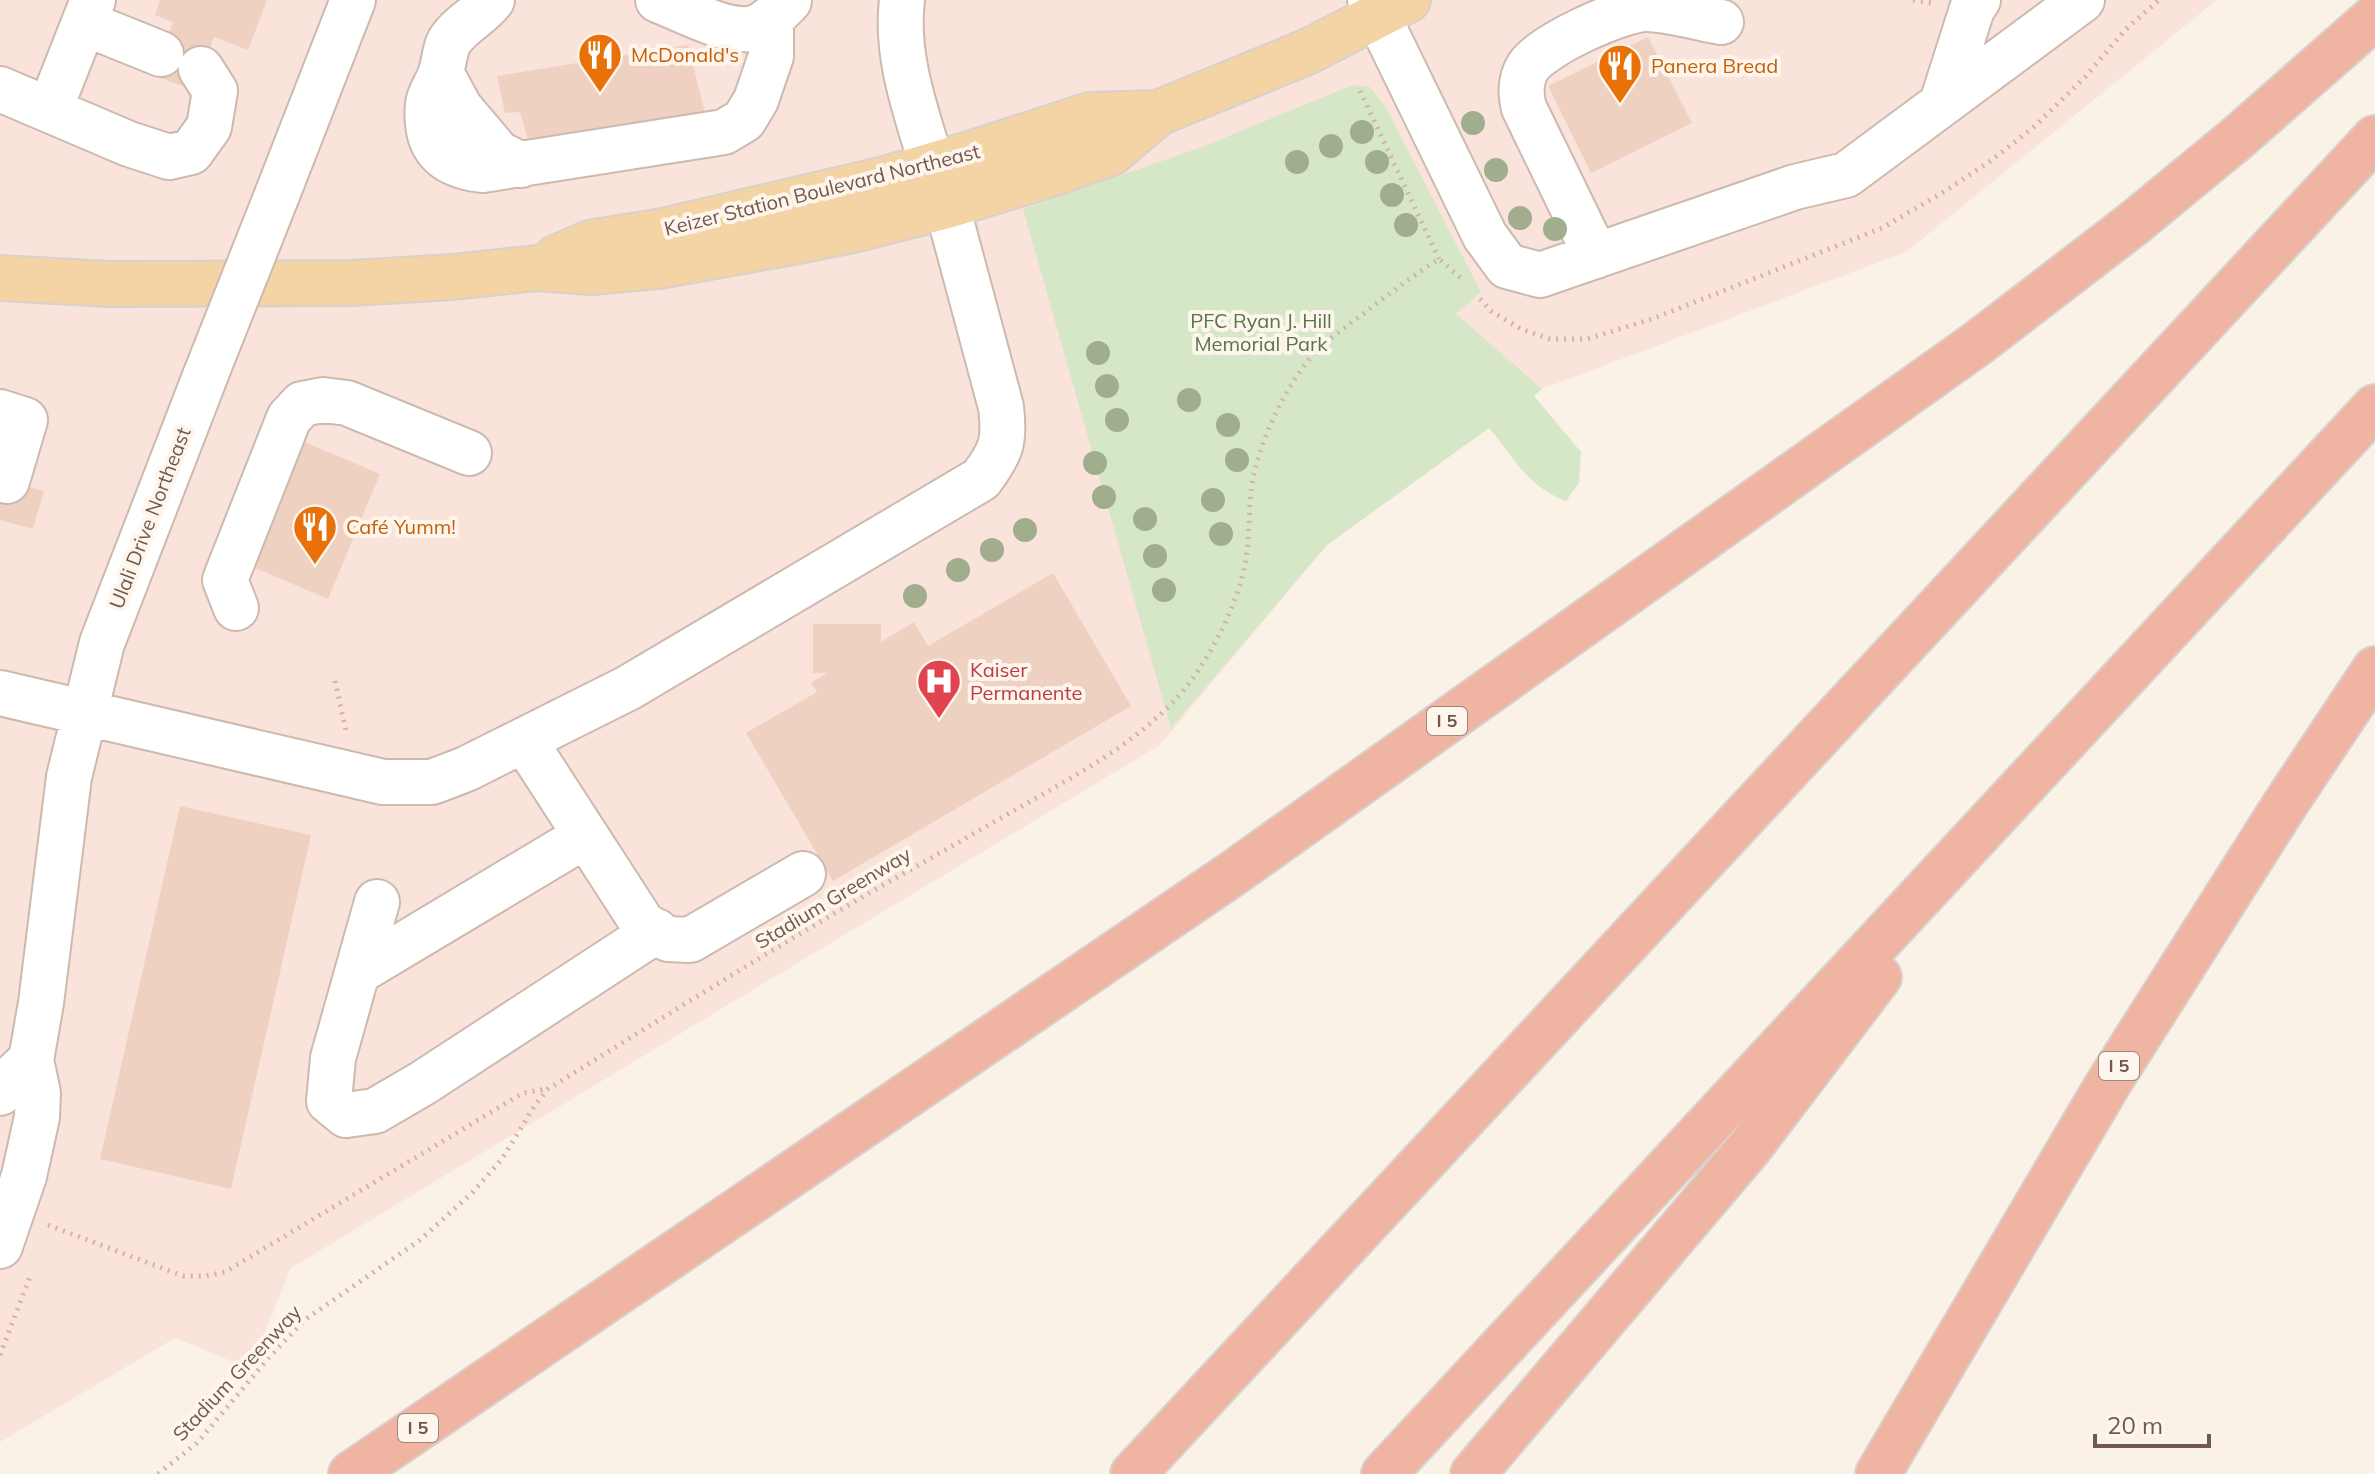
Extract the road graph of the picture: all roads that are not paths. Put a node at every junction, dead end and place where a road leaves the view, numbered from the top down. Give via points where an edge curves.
1 (353, 0) edge
2 (492, 0) edge
3 (658, 0) edge
4 (902, 0) edge
5 (1978, 0) edge
6 (2082, 0) edge
7 (1385, 5) edge
8 (781, 9) edge
9 (88, 12) edge
10 (2375, 17) edge
11 (1721, 22) dead end
12 (161, 54) dead end
13 (201, 69) dead end
14 (0, 89) edge
15 (1942, 103) junction
16 (50, 109) junction
17 (1158, 113) junction
18 (2375, 138) edge
19 (932, 165) junction
20 (947, 206) junction
21 (1596, 256) junction
22 (536, 268) junction
23 (0, 278) edge
24 (2375, 407) edge
25 (0, 412) edge
26 (469, 453) dead end
27 (7, 481) dead end
28 (236, 608) dead end
29 (2375, 669) edge
30 (0, 693) edge
31 (84, 714) junction
32 (524, 740) junction
33 (2033, 775) junction
34 (585, 836) junction
35 (803, 874) dead end
36 (377, 902) dead end
37 (656, 931) junction
38 (358, 972) junction
39 (31, 1060) junction
40 (0, 1093) edge
41 (0, 1246) edge
42 (351, 1474) edge
43 (1133, 1474) edge
44 (1384, 1474) edge
45 (1473, 1474) edge
46 (1878, 1474) edge

1 - 31 street, Ulali Drive Northeast, bridge via 102,643
2 - 8 street via 449,43 428,101 430,135 440,154 460,168 521,165 724,132 744,120 756,100
3 - 8 street via 718,25 750,29
4 - 19 street via 903,61
5 - 15 street
6 - 15 street
7 - 17 main road, Keizer Station Boulevard Northeast via 1309,51
7 - 21 street via 1485,236 1507,266 1540,275
9 - 12 street
9 - 16 street
10 - 42 highway, I 5 via 2133,224 1978,343 1232,874
11 - 21 street via 1646,9 1611,16 1538,55 1527,68 1520,91 1524,108
13 - 16 street via 215,91 209,127 191,152 169,157
14 - 16 street
15 - 21 street via 1846,175 1795,187
17 - 19 main road, Keizer Station Boulevard Northeast via 1090,115
17 - 20 main road, Keizer Station Boulevard Northeast via 1111,153
18 - 43 highway
19 - 22 main road, Keizer Station Boulevard Northeast via 706,221 590,243
20 - 22 main road, Keizer Station Boulevard Northeast via 705,259 591,272
20 - 32 street via 1001,407 1004,432 997,458 981,479 628,688
22 - 23 main road, Keizer Station Boulevard Northeast via 351,283 109,284
24 - 33 highway
25 - 27 street via 25,420
26 - 28 street via 347,403 302,404 289,418 225,580
29 - 46 highway, I 5 via 2108,1084
30 - 31 street
31 - 32 street via 383,782 432,782
31 - 39 street, Ulali Drive Northeast via 69,777
32 - 34 street
33 - 44 highway
33 - 45 highway via 1750,1147
34 - 37 street via 643,924
34 - 38 street
35 - 37 street via 690,940 668,939
36 - 38 street
37 - 38 street via 423,1083 375,1111 346,1115 329,1101 333,1058
39 - 40 street
39 - 41 street, Ulali Drive Northeast via 37,1117

